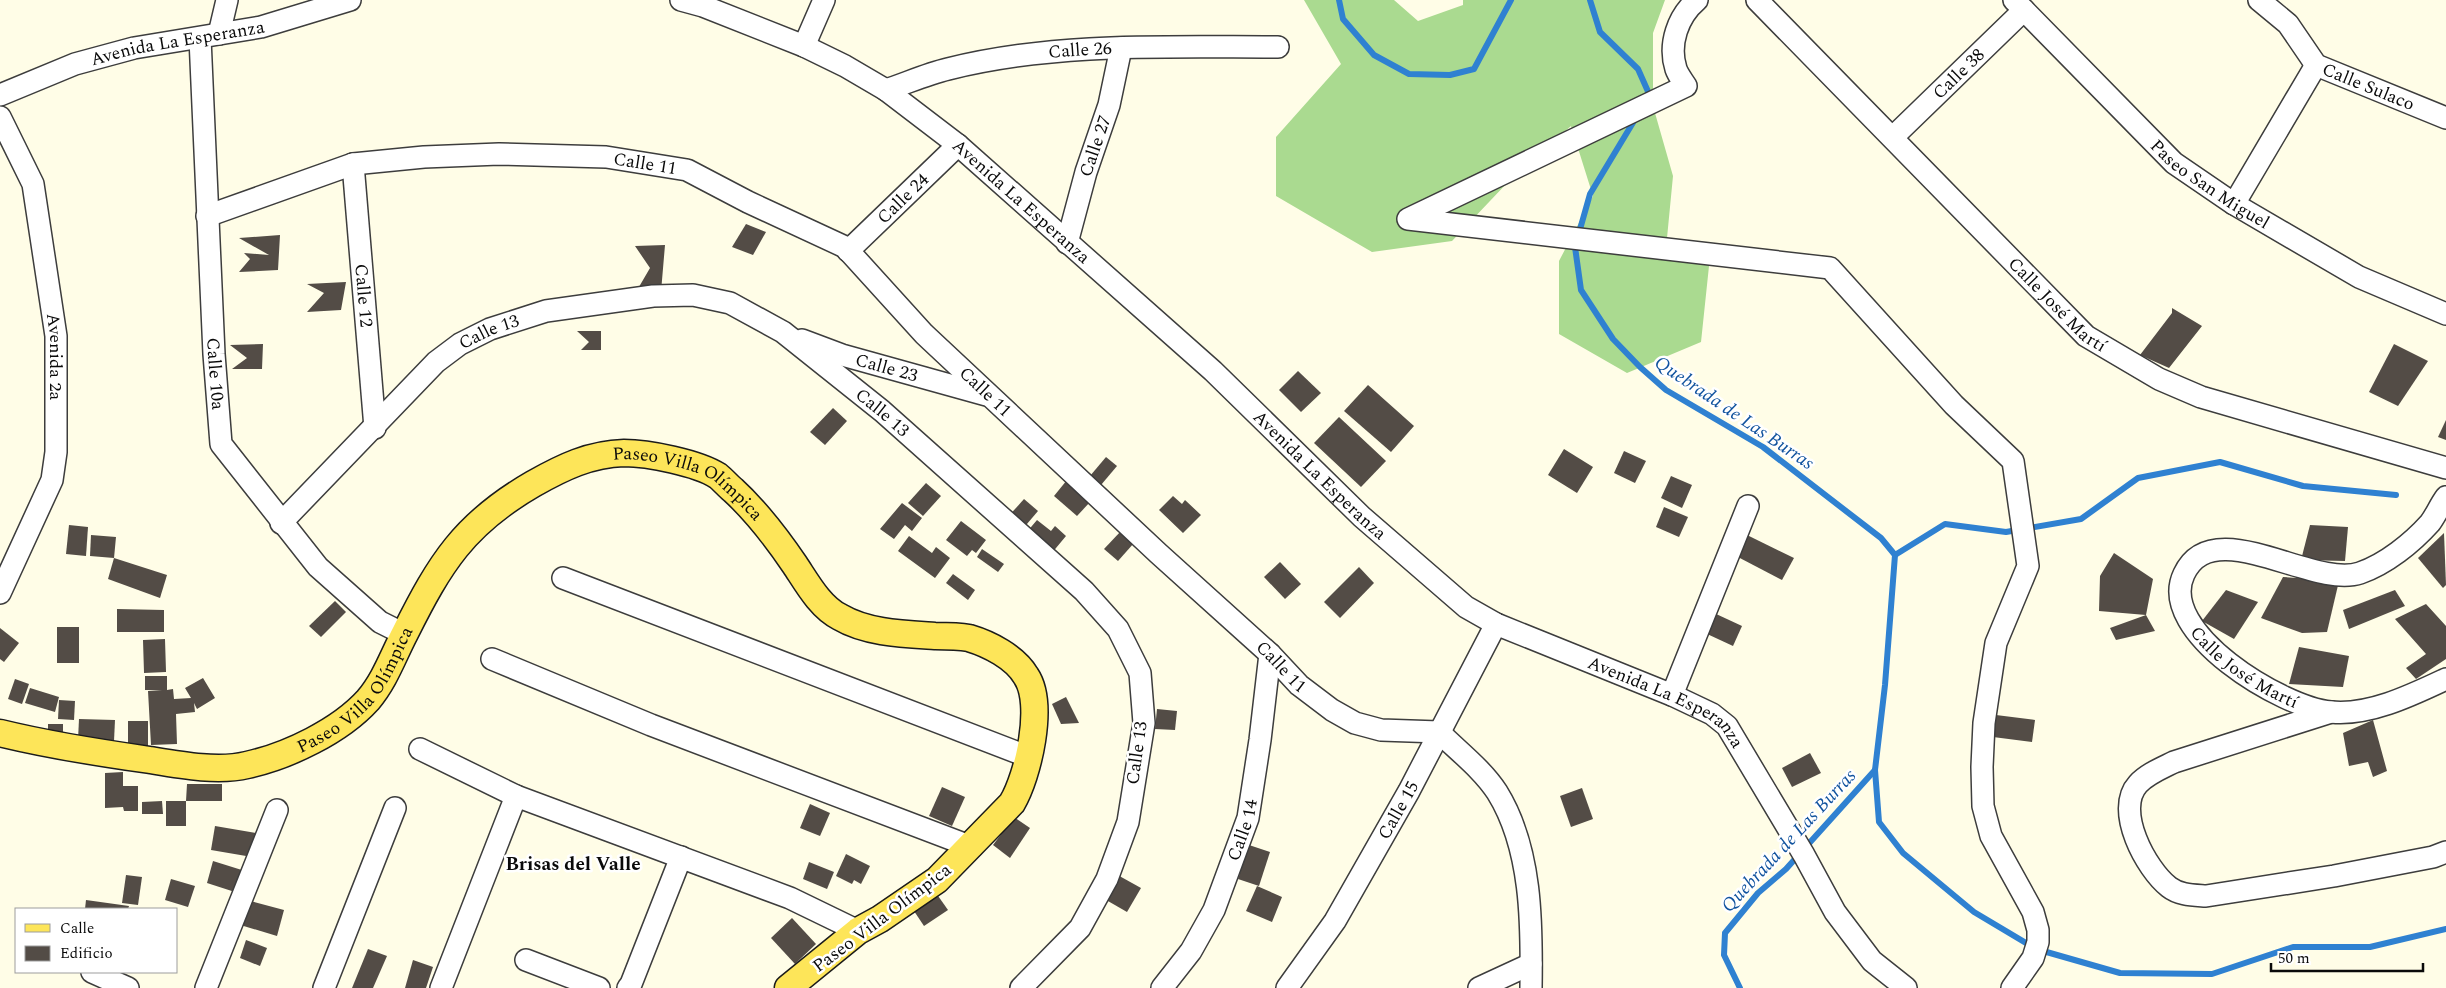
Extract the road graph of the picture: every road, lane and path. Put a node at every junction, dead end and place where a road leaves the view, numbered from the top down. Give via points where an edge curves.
1 (227, 0) edge
2 (350, 0) edge
3 (681, 0) edge
4 (824, 0) edge
5 (1697, 0) edge
6 (1757, 0) edge
7 (2259, 0) edge
8 (2019, 5) edge
9 (209, 36) junction
10 (804, 46) junction
11 (1278, 47) dead end
12 (1121, 48) junction
13 (2316, 65) junction
14 (886, 90) junction
15 (2, 92) edge
16 (0, 117) edge
17 (2446, 118) edge
18 (1893, 137) junction
19 (958, 145) junction
20 (353, 164) junction
21 (2234, 204) junction
22 (207, 216) junction
23 (1067, 243) junction
24 (848, 251) junction
25 (2446, 314) edge
26 (784, 332) junction
27 (991, 396) junction
28 (375, 428) junction
29 (2446, 468) edge
30 (2446, 497) edge
31 (1748, 506) dead end
32 (281, 523) junction
33 (8, 558) edge
34 (564, 578) dead end
35 (0, 593) edge
36 (1496, 624) junction
37 (404, 634) junction
38 (1270, 654) junction
39 (492, 659) dead end
40 (2446, 679) edge
41 (1672, 695) junction
42 (2331, 712) junction
43 (1439, 732) junction
44 (0, 733) edge
45 (420, 749) dead end
46 (1030, 757) junction
47 (516, 796) junction
48 (395, 808) dead end
49 (276, 810) dead end
50 (972, 847) junction
51 (2446, 852) edge
52 (681, 857) junction
53 (858, 931) junction
54 (526, 960) dead end
55 (1532, 964) junction
56 (95, 973) edge
57 (119, 980) edge
58 (206, 988) edge
59 (324, 988) edge
60 (440, 988) edge
61 (599, 988) edge
62 (628, 988) edge
63 (788, 988) edge
64 (1021, 988) edge
65 (1162, 988) edge
66 (1287, 988) edge
67 (1479, 988) edge
68 (1531, 988) edge
69 (1906, 988) edge
70 (2012, 988) edge

1 - 9 street, Calle 10a
2 - 9 street, Avenida La Esperanza via 261,27
3 - 10 street, Avenida La Esperanza
4 - 10 street
5 - 70 street via 1678,23 1673,42 1676,69 1686,86 1408,219 1830,268 1954,405 2013,461 2028,566 1996,644 1984,723 1982,796 1991,836 2036,921 2038,942 2028,966
6 - 18 street, Calle José Martí
7 - 13 street, Calle Sulaco via 2288,24
8 - 18 street, Calle 38
8 - 21 street, Paseo San Miguel via 2174,163
9 - 15 street, Avenida La Esperanza via 134,48 75,64
9 - 22 street, Calle 10a
10 - 14 street, Avenida La Esperanza
11 - 12 street, Calle 26
12 - 14 street, Calle 26 via 1035,53 947,69
12 - 23 street, Calle 27 via 1109,105
13 - 17 street, Calle Sulaco
13 - 21 street
14 - 19 street, Avenida La Esperanza
16 - 33 street, Avenida 2a via 34,184 56,336 56,452 52,480
18 - 29 street, Calle José Martí via 2086,336 2159,378 2201,397
19 - 23 street, Avenida La Esperanza
19 - 24 street, Calle 24
20 - 22 street, Calle 11
20 - 24 street, Calle 11 via 499,154 606,157 687,170
20 - 28 street, Calle 12
21 - 25 street, Paseo San Miguel via 2359,276
22 - 32 street, Calle 10a via 219,436 225,451
23 - 36 street, Avenida La Esperanza via 1213,371 1362,518 1466,607
24 - 27 street, Calle 11 via 924,334
26 - 27 street, Calle 23 via 842,355
26 - 28 street, Calle 13 via 730,303 693,295 654,296 546,311 490,329 460,344 436,362
26 - 64 street, Calle 13 via 882,411 1084,591 1118,629 1140,673 1144,723 1128,822 1107,879 1080,928
27 - 38 street, Calle 11
28 - 32 street, Calle 13
30 - 42 street, Calle José Martí via 2431,521 2414,538 2390,557 2358,573 2324,573 2241,549 2216,550 2196,557 2184,574 2179,597 2188,619 2205,643 2229,663 2292,703
31 - 41 street
32 - 37 street, Calle 10a via 318,568 380,622
33 - 35 street, Avenida 2a
34 - 46 street
36 - 41 street, Avenida La Esperanza
36 - 43 street, Calle 15
37 - 44 main road, Paseo Villa Olímpica via 384,679 346,719 299,748 244,766 192,766 105,754
37 - 46 main road, Paseo Villa Olímpica via 446,558 468,532 504,501 565,465 593,457 626,453 676,460 718,476 755,510 817,598 838,617 874,630 966,637 987,644 1006,656 1026,675 1030,685 1033,736
38 - 43 street, Calle 11 via 1299,685 1332,710 1355,722 1381,730
38 - 65 street, Calle 14 via 1248,818 1214,910 1191,951
39 - 50 street via 651,725
40 - 42 street, Calle José Martí via 2406,698 2370,708
41 - 69 street, Avenida La Esperanza via 1712,714 1727,726 1835,912 1872,962
42 - 51 street via 2174,762 2136,785 2129,805 2130,822 2140,848 2158,875 2170,888 2186,895 2206,896 2334,876
43 - 55 street via 1496,792 1520,842 1526,874
43 - 66 street, Calle 15 via 1335,921
45 - 47 street
46 - 50 main road, Paseo Villa Olímpica via 1020,790 1012,803
47 - 52 street
47 - 60 street
48 - 59 street
49 - 58 street
50 - 53 main road, Paseo Villa Olímpica via 938,880
52 - 53 street via 790,898
52 - 62 street
53 - 63 main road, Paseo Villa Olímpica
54 - 61 street
55 - 67 street
55 - 68 street
56 - 57 street

